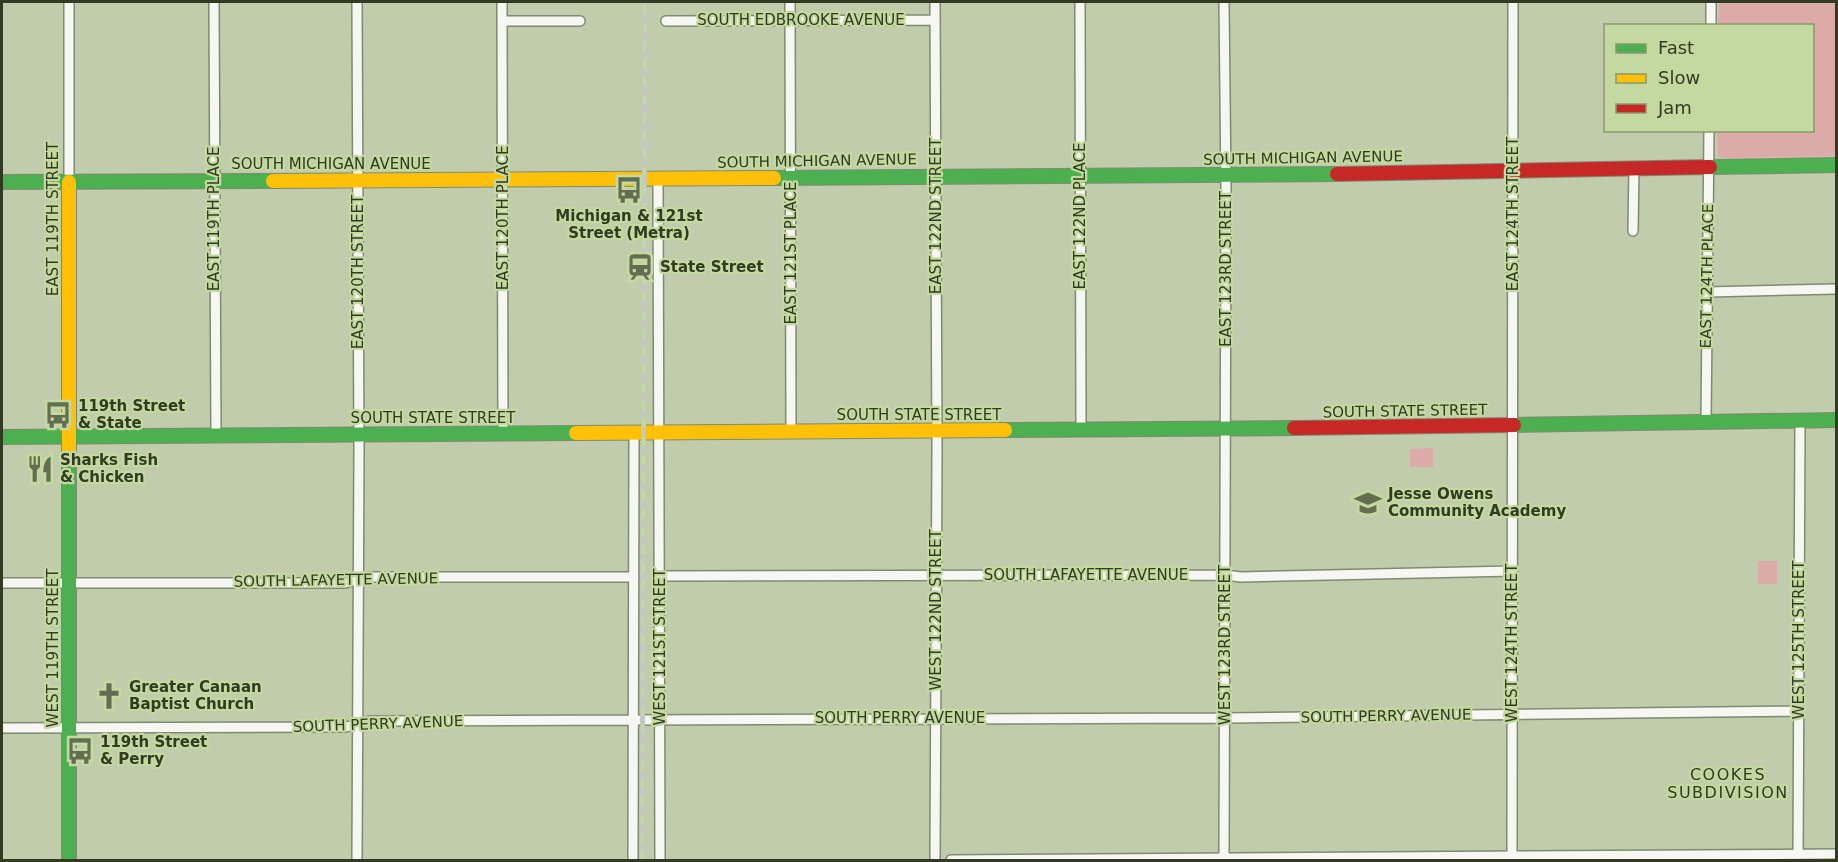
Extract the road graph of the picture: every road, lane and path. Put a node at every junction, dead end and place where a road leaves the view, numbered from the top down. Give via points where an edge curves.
1 (69, 2) edge
2 (213, 2) edge
3 (357, 2) edge
4 (502, 2) edge
5 (790, 2) edge
6 (935, 2) edge
7 (1080, 2) edge
8 (1224, 2) edge
9 (1513, 2) edge
10 (1711, 2) edge
11 (790, 20) junction
12 (935, 20) junction
13 (502, 21) junction
14 (580, 21) dead end
15 (666, 21) dead end
16 (1711, 24) edge
17 (1709, 132) edge
18 (1836, 165) edge
19 (1709, 167) junction
20 (1634, 168) junction
21 (1513, 171) junction
22 (936, 176) junction
23 (1080, 176) junction
24 (1226, 176) junction
25 (791, 178) junction
26 (658, 179) junction
27 (503, 180) junction
28 (358, 181) junction
29 (2, 182) edge
30 (69, 182) junction
31 (214, 182) junction
32 (1633, 231) dead end
33 (1836, 289) edge
34 (1707, 292) junction
35 (1800, 420) junction
36 (1836, 420) edge
37 (1706, 422) junction
38 (1513, 426) junction
39 (1226, 429) junction
40 (1081, 430) junction
41 (937, 431) junction
42 (791, 432) junction
43 (634, 433) junction
44 (660, 433) junction
45 (503, 434) junction
46 (359, 435) junction
47 (70, 436) junction
48 (216, 436) junction
49 (2, 437) edge
50 (1513, 571) junction
51 (1225, 575) junction
52 (660, 576) junction
53 (936, 576) junction
54 (633, 577) junction
55 (358, 580) junction
56 (70, 583) junction
57 (2, 584) edge
58 (1798, 711) junction
59 (1512, 714) junction
60 (936, 718) junction
61 (1224, 718) junction
62 (633, 720) junction
63 (660, 720) junction
64 (358, 724) junction
65 (69, 727) junction
66 (2, 728) edge
67 (1836, 854) edge
68 (1798, 857) edge
69 (1512, 858) edge
70 (1224, 860) edge
71 (69, 861) edge
72 (357, 861) edge
73 (633, 861) edge
74 (660, 861) edge
75 (935, 861) edge
76 (951, 861) edge

1 - 30 street, EAST 119TH STREET
2 - 31 street, EAST 119TH PLACE
3 - 28 street, EAST 120TH STREET
4 - 13 street, EAST 120TH PLACE
5 - 11 street, EAST 121ST PLACE
6 - 12 street, EAST 122ND STREET
7 - 23 street, EAST 122ND PLACE
8 - 24 street, EAST 123RD STREET
9 - 21 street, EAST 124TH STREET
10 - 16 street
11 - 12 street, SOUTH EDBROOKE AVENUE
11 - 15 street, SOUTH EDBROOKE AVENUE
11 - 25 street, EAST 121ST PLACE
12 - 22 street, EAST 122ND STREET
13 - 14 street
13 - 27 street, EAST 120TH PLACE
17 - 19 street, EAST 124TH PLACE
18 - 19 street, SOUTH MICHIGAN AVENUE
19 - 20 street, SOUTH MICHIGAN AVENUE
19 - 34 street, EAST 124TH PLACE
20 - 21 street, SOUTH MICHIGAN AVENUE
20 - 32 street
21 - 24 street, SOUTH MICHIGAN AVENUE
21 - 38 street, EAST 124TH STREET
22 - 23 street, SOUTH MICHIGAN AVENUE
22 - 25 street, SOUTH MICHIGAN AVENUE
22 - 41 street, EAST 122ND STREET
23 - 24 street, SOUTH MICHIGAN AVENUE
23 - 40 street, EAST 122ND PLACE
24 - 39 street, EAST 123RD STREET
25 - 26 street, SOUTH MICHIGAN AVENUE
25 - 42 street, EAST 121ST PLACE
26 - 27 street, SOUTH MICHIGAN AVENUE
26 - 44 street, WEST 121ST STREET
27 - 28 street, SOUTH MICHIGAN AVENUE
27 - 45 street, EAST 120TH PLACE
28 - 31 street, SOUTH MICHIGAN AVENUE
28 - 46 street, EAST 120TH STREET
29 - 30 street, SOUTH MICHIGAN AVENUE
30 - 31 street, SOUTH MICHIGAN AVENUE
30 - 47 street, EAST 119TH STREET
31 - 48 street, EAST 119TH PLACE
33 - 34 street
34 - 37 street, EAST 124TH PLACE
35 - 36 street, SOUTH STATE STREET
35 - 37 street, SOUTH STATE STREET
35 - 58 street, WEST 125TH STREET
37 - 38 street, SOUTH STATE STREET
38 - 39 street, SOUTH STATE STREET
38 - 50 street, WEST 124TH STREET
39 - 40 street, SOUTH STATE STREET
39 - 51 street, WEST 123RD STREET
40 - 41 street, SOUTH STATE STREET
41 - 42 street, SOUTH STATE STREET
41 - 53 street, WEST 122ND STREET
42 - 44 street, SOUTH STATE STREET
43 - 44 street, SOUTH STATE STREET
43 - 45 street, SOUTH STATE STREET
43 - 54 street, WEST 121ST STREET
44 - 52 street, WEST 121ST STREET
45 - 46 street, SOUTH STATE STREET
46 - 48 street, SOUTH STATE STREET
46 - 55 street, EAST 120TH STREET
47 - 48 street, SOUTH STATE STREET
47 - 49 street, SOUTH STATE STREET
47 - 56 street, WEST 119TH STREET
50 - 51 street, SOUTH LAFAYETTE AVENUE
50 - 59 street, WEST 124TH STREET
51 - 53 street, SOUTH LAFAYETTE AVENUE
51 - 61 street, WEST 123RD STREET
52 - 53 street, SOUTH LAFAYETTE AVENUE
52 - 63 street, WEST 121ST STREET
53 - 60 street, WEST 122ND STREET
54 - 55 street, SOUTH LAFAYETTE AVENUE
54 - 62 street, WEST 121ST STREET
55 - 56 street, SOUTH LAFAYETTE AVENUE
55 - 64 street, EAST 120TH STREET
56 - 57 street, SOUTH LAFAYETTE AVENUE
56 - 65 street, WEST 119TH STREET
58 - 59 street, SOUTH PERRY AVENUE
58 - 68 street, WEST 125TH STREET
59 - 61 street, SOUTH PERRY AVENUE
59 - 69 street, WEST 124TH STREET
60 - 61 street, SOUTH PERRY AVENUE
60 - 63 street, SOUTH PERRY AVENUE
60 - 75 street, WEST 122ND STREET
61 - 70 street, WEST 123RD STREET
62 - 63 street, SOUTH PERRY AVENUE
62 - 64 street, SOUTH PERRY AVENUE
62 - 73 street, WEST 121ST STREET
63 - 74 street, WEST 121ST STREET
64 - 65 street, SOUTH PERRY AVENUE
64 - 72 street, EAST 120TH STREET
65 - 66 street, SOUTH PERRY AVENUE
65 - 71 street, WEST 119TH STREET
67 - 68 street
68 - 69 street
69 - 70 street
70 - 76 street

